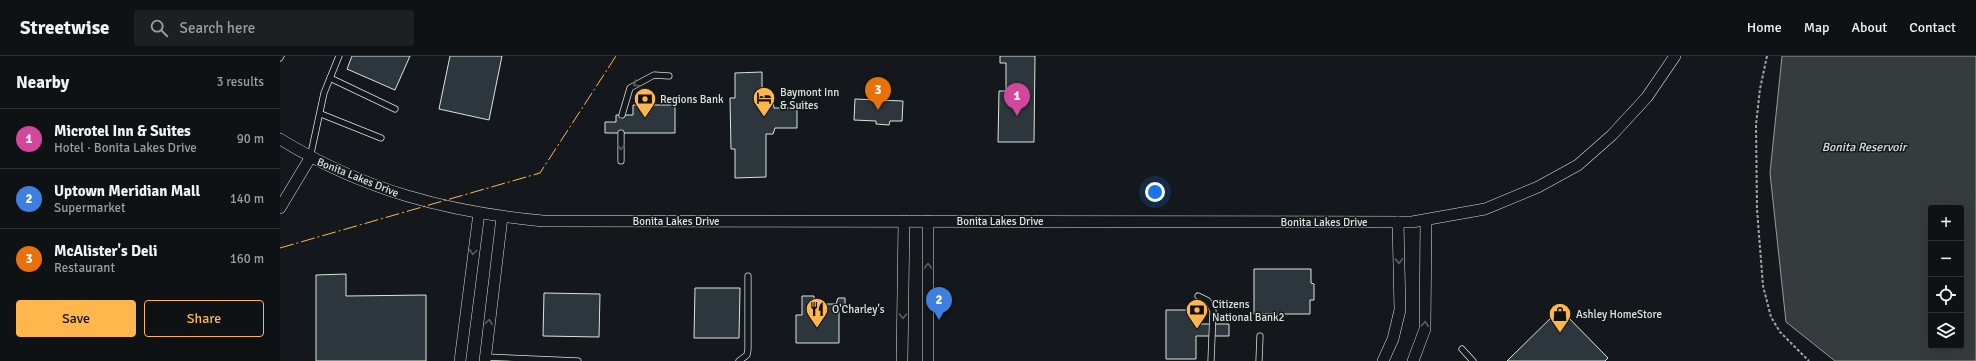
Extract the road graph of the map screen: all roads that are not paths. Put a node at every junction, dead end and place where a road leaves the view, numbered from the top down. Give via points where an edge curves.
1 (339, 56) edge
2 (1674, 56) edge
3 (670, 76) dead end
4 (330, 78) junction
5 (395, 109) dead end
6 (321, 114) junction
7 (622, 115) dead end
8 (622, 133) dead end
9 (381, 138) dead end
10 (280, 139) edge
11 (310, 158) junction
12 (621, 160) dead end
13 (280, 208) edge
14 (479, 213) junction
15 (502, 217) junction
16 (1426, 220) junction
17 (904, 221) junction
18 (928, 221) junction
19 (1398, 222) junction
20 (748, 276) dead end
21 (1198, 296) dead end
22 (1260, 336) dead end
23 (1462, 349) dead end
24 (485, 359) edge
25 (460, 361) edge
26 (578, 361) edge
27 (739, 361) edge
28 (902, 361) edge
29 (928, 361) edge
30 (1211, 361) edge
31 (1259, 361) edge
32 (1382, 361) edge
33 (1413, 361) edge
34 (1473, 361) edge

1 - 4 lane
2 - 16 street, Bonita Lakes Drive via 1647,97 1612,135 1578,165 1538,187 1485,208
3 -> 7 lane via 654,75 630,88
4 - 5 lane
4 - 6 lane via 324,93
6 - 9 lane
6 - 11 lane
8 -> 12 lane
10 - 11 street, Bonita Lakes Drive
11 - 13 street
11 - 14 street, Bonita Lakes Drive via 370,184 433,204
14 - 15 street, Bonita Lakes Drive
14 -> 25 street
15 - 17 street, Bonita Lakes Drive via 551,221
24 -> 15 street
16 - 19 street, Bonita Lakes Drive
33 -> 16 street via 1425,329
17 - 18 street, Bonita Lakes Drive
17 -> 28 street
18 - 19 street, Bonita Lakes Drive
29 -> 18 street
19 -> 32 street via 1400,310 1393,339
20 - 27 lane via 748,349 747,355
21 - 30 lane via 1208,301 1213,311
22 - 31 lane
23 - 34 lane
24 - 26 lane

